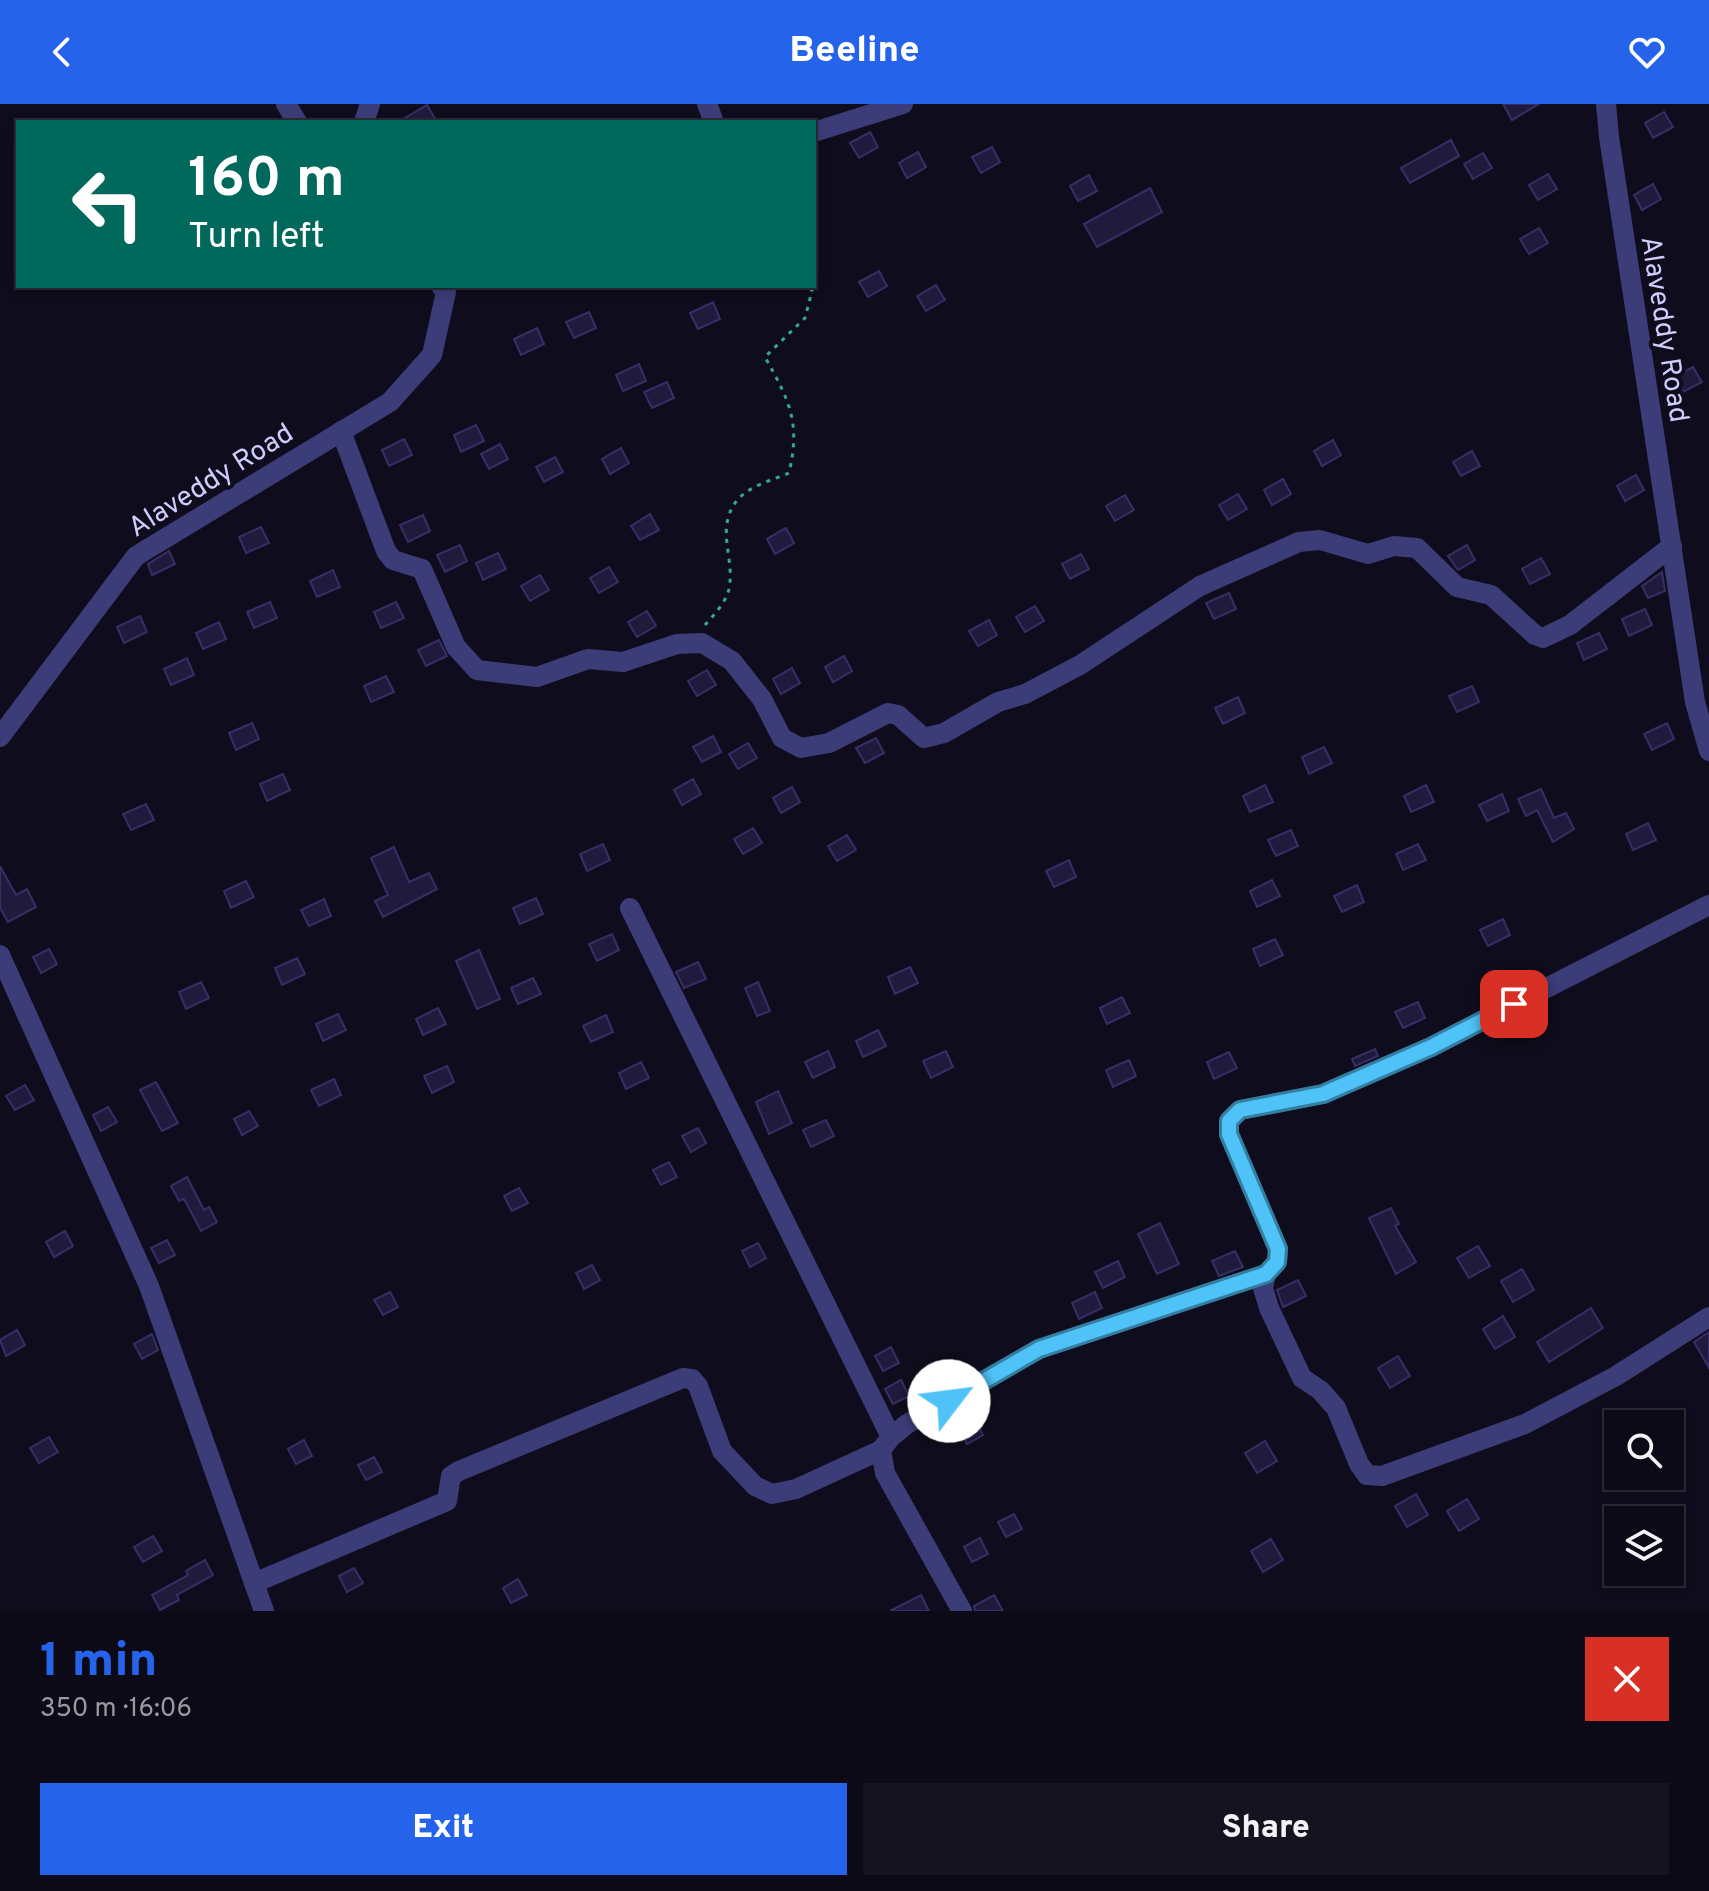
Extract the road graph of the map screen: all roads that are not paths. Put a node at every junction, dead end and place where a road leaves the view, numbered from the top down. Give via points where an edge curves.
1 (903, 104) edge
2 (1606, 104) edge
3 (816, 131) edge
4 (443, 288) edge
5 (341, 431) junction
6 (1672, 546) junction
7 (0, 737) edge
8 (1709, 751) edge
9 (1709, 905) edge
10 (630, 908) dead end
11 (0, 955) edge
12 (1266, 1274) junction
13 (1709, 1317) edge
14 (886, 1444) junction
15 (254, 1583) junction
16 (264, 1611) edge
17 (962, 1611) edge

1 - 3 street
2 - 6 street, Alaveddy Road
4 - 5 street, Alaveddy Road via 432,355 390,402
5 - 6 street via 386,551 393,560 422,569 456,647 477,670 537,677 588,659 623,662 677,644 702,643 732,661 762,699 782,738 801,748 829,743 888,713 898,715 924,738 944,733 1080,665 1200,586 1299,542 1320,540 1368,554 1394,546 1417,548 1457,587 1491,595 1543,638 1570,625
5 - 7 street, Alaveddy Road via 136,556
6 - 8 street, Alaveddy Road via 1695,702
9 - 12 street via 1364,1077 1323,1094 1240,1110 1229,1121 1229,1134 1278,1249 1277,1262
10 - 14 street
11 - 15 street via 149,1286
12 - 13 street via 1263,1288 1269,1308 1302,1378 1336,1408 1367,1475 1382,1476 1525,1424 1616,1376
12 - 14 street via 1039,1349 907,1424
14 - 15 street via 796,1489 772,1494 755,1486 722,1451 698,1386 683,1378 459,1471 451,1476 447,1501
14 - 17 street via 885,1473
15 - 16 street

